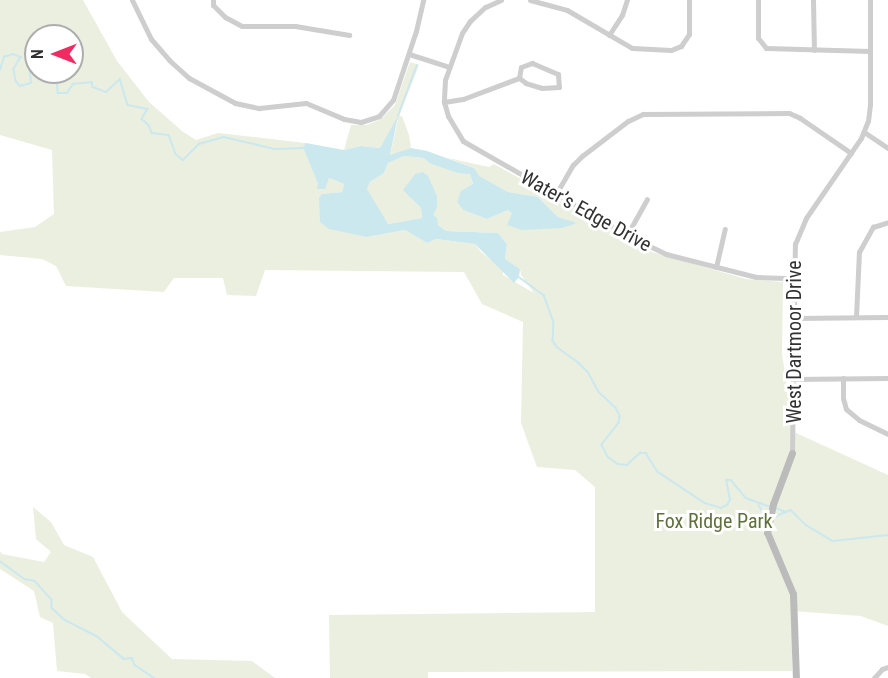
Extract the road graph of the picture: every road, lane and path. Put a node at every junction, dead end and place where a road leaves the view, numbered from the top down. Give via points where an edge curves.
1 (132, 0) edge
2 (213, 0) edge
3 (423, 0) edge
4 (501, 0) edge
5 (530, 0) edge
6 (627, 0) edge
7 (689, 0) edge
8 (758, 0) edge
9 (813, 0) edge
10 (870, 0) edge
11 (547, 2) edge
12 (349, 35) dead end
13 (609, 35) junction
14 (814, 50) junction
15 (870, 51) junction
16 (409, 54) junction
17 (449, 67) junction
18 (519, 78) junction
19 (444, 102) junction
20 (864, 132) junction
21 (888, 148) edge
22 (850, 153) junction
23 (556, 194) junction
24 (647, 199) dead end
25 (888, 222) edge
26 (725, 230) dead end
27 (627, 235) junction
28 (716, 267) junction
29 (794, 278) junction
30 (856, 317) junction
31 (888, 317) edge
32 (794, 318) junction
33 (843, 378) junction
34 (888, 378) edge
35 (793, 379) junction
36 (888, 434) edge
37 (792, 453) joint
38 (888, 668) edge
39 (796, 678) edge
40 (874, 678) edge

1 - 16 street via 151,39 189,78 235,103 259,108 306,103 356,122 379,116 391,104
2 - 12 street via 225,17 242,26 295,26
3 - 16 street
4 - 17 street, Water’s Edge Drive via 484,7 470,21
5 - 11 street
6 - 13 street
7 - 13 street via 689,34 676,49 632,48
8 - 14 street via 758,38 762,45 771,50
9 - 14 street
10 - 15 street, West Dartmoor Drive
11 - 13 street
14 - 15 street
15 - 20 street, West Dartmoor Drive via 870,108
16 - 17 street
17 - 19 street, Water’s Edge Drive
18 - 18 street via 552,89 559,87 560,82 558,74 532,63 521,67
18 - 19 street
19 - 23 street, Water’s Edge Drive via 463,141
20 - 21 street
20 - 22 street, West Dartmoor Drive
22 - 23 street via 789,113 643,114 628,121 573,165
22 - 29 street, West Dartmoor Drive via 802,227 795,244
23 - 27 street, Water’s Edge Drive
24 - 27 street
25 - 30 street via 873,228 859,252
26 - 28 street
27 - 28 street, Water’s Edge Drive via 666,254
28 - 29 street, Water’s Edge Drive via 756,277
29 - 32 street, West Dartmoor Drive
30 - 31 street
30 - 32 street
32 - 35 street, West Dartmoor Drive
33 - 34 street
33 - 35 street
33 - 36 street via 846,409
35 - 37 street, West Dartmoor Drive
37 - 39 street via 773,504 768,537 795,603
38 - 40 street

